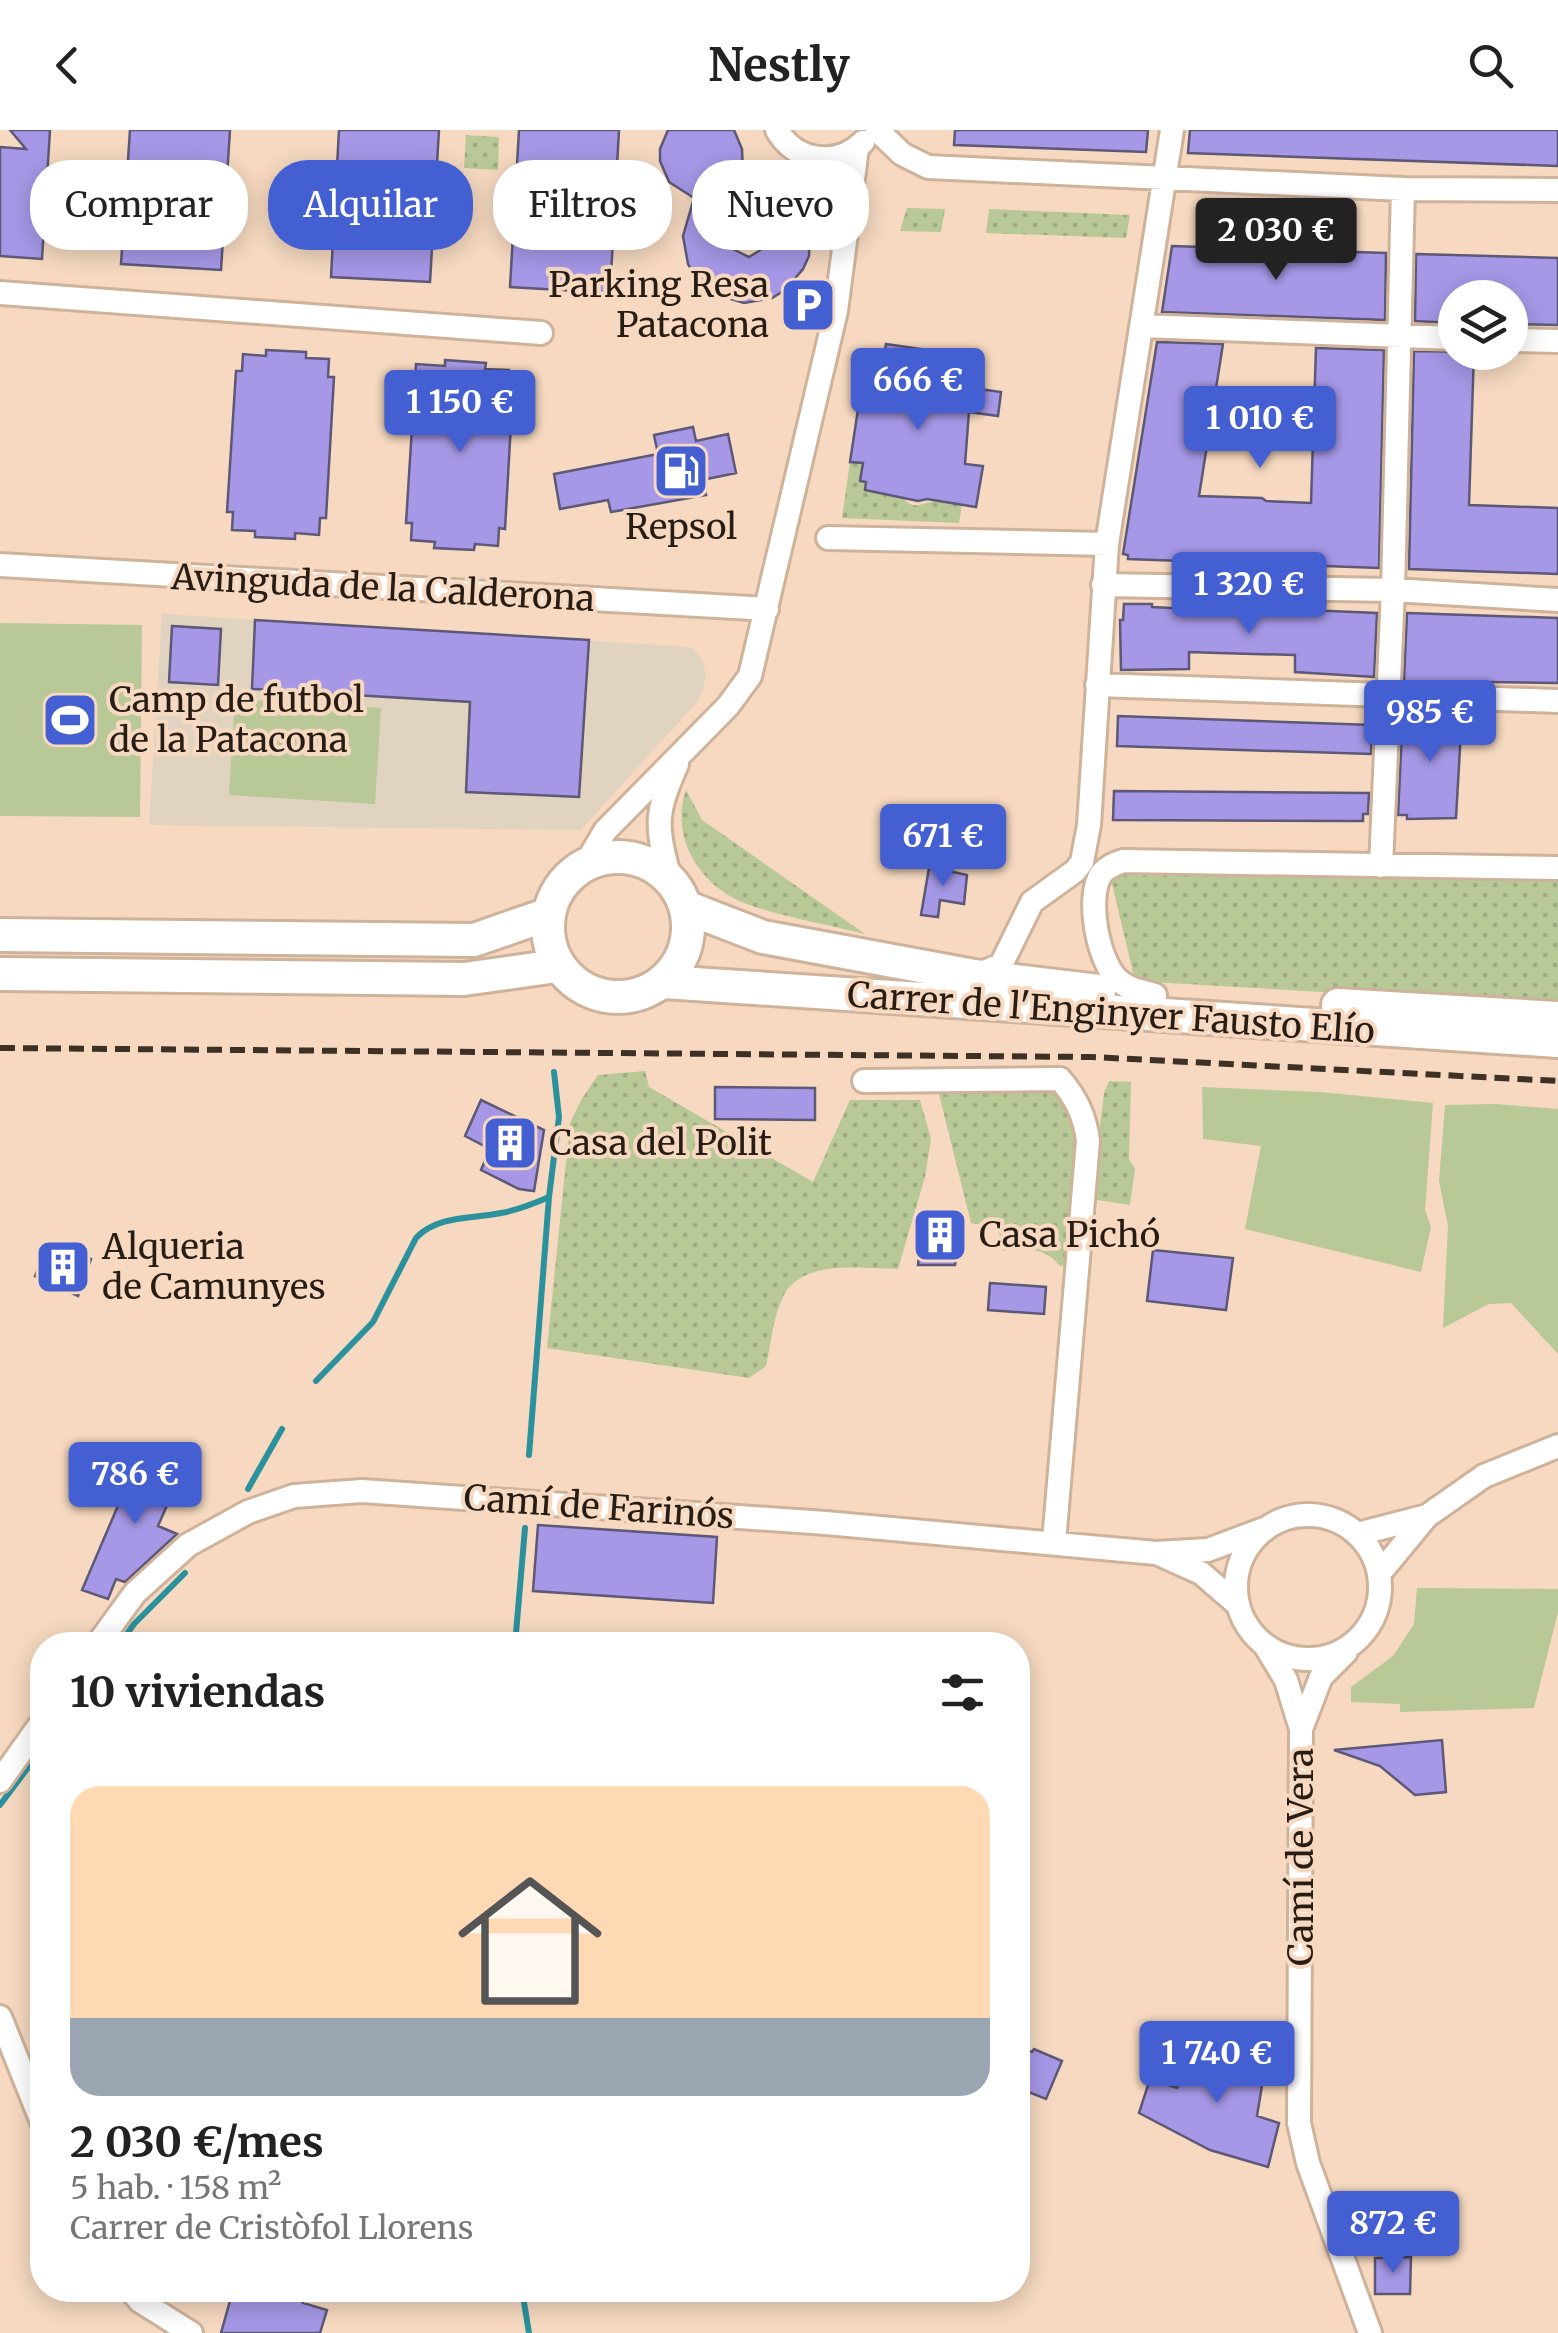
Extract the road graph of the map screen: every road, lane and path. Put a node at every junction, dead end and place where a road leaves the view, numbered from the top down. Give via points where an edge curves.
1 (777, 130) edge
2 (1172, 130) edge
3 (868, 136) edge
4 (812, 158) joint
5 (1164, 177) junction
6 (1403, 189) junction
7 (1558, 190) edge
8 (846, 250) edge
9 (0, 293) edge
10 (1143, 326) junction
11 (542, 333) dead end
12 (1399, 336) junction
13 (1438, 337) edge
14 (1528, 340) edge
15 (1558, 341) edge
16 (828, 538) dead end
17 (1107, 544) junction
18 (0, 565) edge
19 (1103, 585) junction
20 (1393, 590) junction
21 (1558, 600) edge
22 (766, 609) junction
23 (1097, 685) junction
24 (1388, 696) junction
25 (1558, 701) edge
26 (684, 748) junction
27 (1089, 825) junction
28 (1123, 861) junction
29 (584, 866) junction
30 (1381, 866) junction
31 (1558, 868) edge
32 (669, 875) junction
33 (688, 908) junction
34 (546, 915) junction
35 (0, 935) edge
36 (556, 966) junction
37 (0, 974) edge
38 (974, 976) junction
39 (664, 982) junction
40 (1155, 995) junction
41 (1558, 1018) edge
42 (1558, 1041) edge
43 (864, 1082) dead end
44 (1558, 1446) edge
45 (1427, 1516) junction
46 (1264, 1530) junction
47 (1358, 1534) junction
48 (1054, 1542) junction
49 (1156, 1553) junction
50 (1380, 1574) junction
51 (1237, 1604) junction
52 (106, 1632) edge
53 (1353, 1644) junction
54 (1266, 1647) junction
55 (1302, 1729) junction
56 (30, 1739) edge
57 (0, 1781) edge
58 (0, 2017) edge
59 (30, 2092) edge
60 (143, 2302) edge
61 (191, 2333) edge
62 (1370, 2333) edge

1 - 4 street
2 - 5 street
3 - 4 street via 843,156
3 - 5 street via 928,167
5 - 6 street
5 - 10 street
6 - 7 street
6 - 12 street
8 - 22 street
9 - 11 street
10 - 12 street
10 - 17 street
12 - 13 street
12 - 20 street
14 - 15 street
16 - 17 street
17 - 19 street
18 - 22 street, Avinguda de la Calderona
19 - 20 street
19 - 23 street
20 - 21 street
20 - 24 street
22 - 26 street via 750,676
23 - 24 street
23 - 27 street
24 - 25 street
24 - 30 street
26 - 29 street via 605,830
26 - 32 street via 660,802 658,835
27 - 28 street via 1100,851
27 - 38 street via 1082,862 1032,902 1002,965
28 - 30 street
28 - 40 street, Carrer de l'Enginyer Fausto Elío via 1096,883 1102,953 1118,980
29 - 32 main road via 624,858
29 - 34 main road via 557,889
30 - 31 street
32 - 33 main road
33 - 38 main road, Carrer de l'Enginyer Fausto Elío via 764,937
33 - 39 main road via 687,949
34 - 35 main road via 474,940
34 - 36 main road
36 - 37 main road via 464,979
36 - 39 main road via 575,981 618,995
38 - 40 main road, Carrer de l'Enginyer Fausto Elío
39 - 42 main road, Carrer de l'Enginyer Fausto Elío
40 - 41 main road, Carrer de l'Enginyer Fausto Elío
43 - 48 street via 1060,1079 1085,1119
44 - 45 street via 1484,1476
45 - 47 street
45 - 50 street
46 - 47 street via 1292,1517 1322,1516
46 - 49 street, Camí de Farinós via 1208,1550
46 - 51 street via 1240,1563
47 - 50 street
48 - 49 street, Camí de Farinós
48 - 52 street, Camí de Farinós via 362,1491 294,1496 188,1545 135,1593
49 - 51 street, Camí de Farinós via 1201,1573
50 - 53 street via 1376,1613
51 - 54 street
53 - 54 street via 1310,1660
53 - 55 street, Camí de Vera via 1320,1676
54 - 55 street, Camí de Vera via 1286,1680
55 - 62 street, Camí de Vera via 1299,2123
56 - 57 street
58 - 59 street
60 - 61 street

